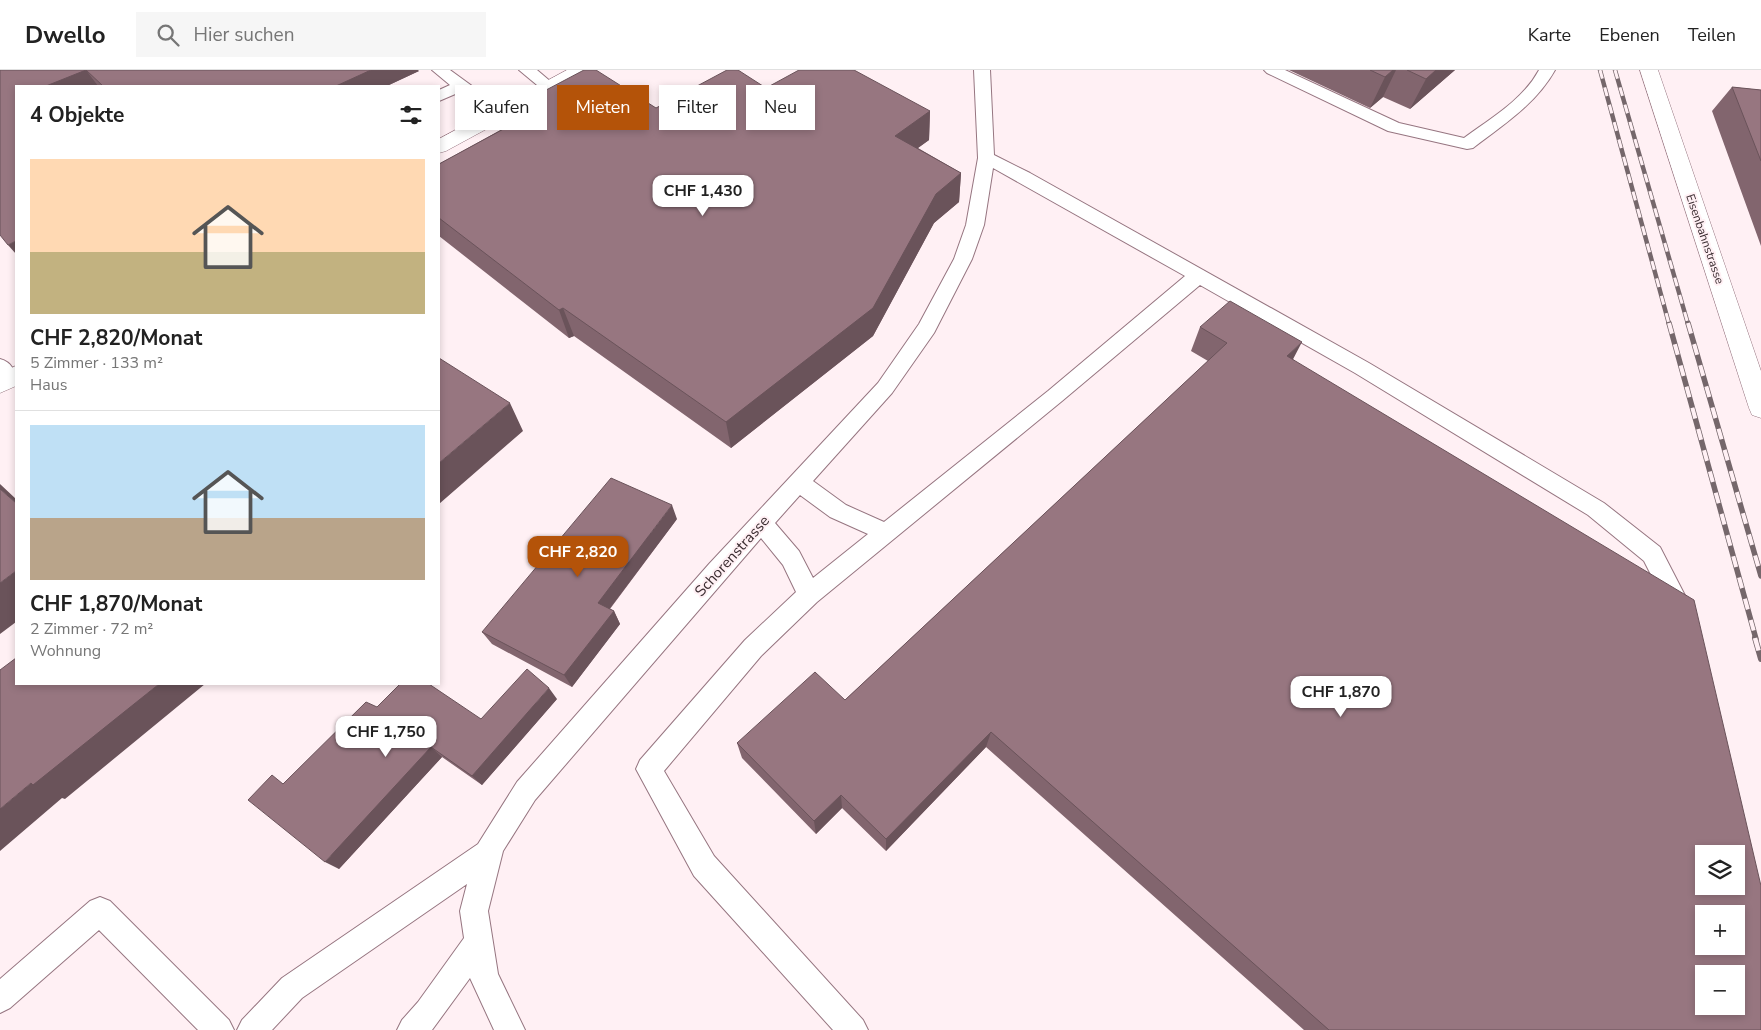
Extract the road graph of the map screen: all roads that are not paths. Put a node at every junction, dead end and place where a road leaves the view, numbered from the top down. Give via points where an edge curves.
1 (440, 70) edge
2 (527, 70) edge
3 (581, 70) edge
4 (982, 70) edge
5 (1272, 70) edge
6 (1547, 70) edge
7 (1649, 70) edge
8 (460, 85) edge
9 (549, 87) joint
10 (455, 89) edge
11 (440, 96) edge
12 (470, 130) edge
13 (440, 146) edge
14 (986, 158) junction
15 (1198, 275) junction
16 (1761, 408) edge
17 (799, 482) junction
18 (762, 523) junction
19 (886, 532) junction
20 (809, 596) junction
21 (1685, 629) edge
22 (489, 852) junction
23 (479, 941) junction
24 (0, 998) edge
25 (219, 1030) edge
26 (252, 1030) edge
27 (412, 1030) edge
28 (510, 1030) edge
29 (853, 1030) edge

1 - 8 lane
2 - 9 lane
3 - 9 street
4 - 14 lane, Schorenstrasse
5 - 6 lane via 1394,127 1467,144 1511,110 1543,80
7 - 16 street, Eisenbahnstrasse
10 - 11 lane
12 - 13 street
14 - 15 lane
14 - 17 lane, Schorenstrasse via 975,225 963,259 927,328 885,388
15 - 19 lane
15 - 21 lane via 1362,368 1596,509 1652,554 1680,610
17 - 18 lane, Schorenstrasse
17 - 19 lane via 838,510
18 - 20 lane via 791,558
18 - 22 lane, Schorenstrasse via 526,791
19 - 20 lane
20 - 29 lane via 753,648 649,769 704,866
22 - 23 lane, Schorenstrasse via 474,911
22 - 26 lane via 292,988
23 - 27 lane
23 - 28 lane, Schorenstrasse via 484,977
24 - 25 lane via 100,911

